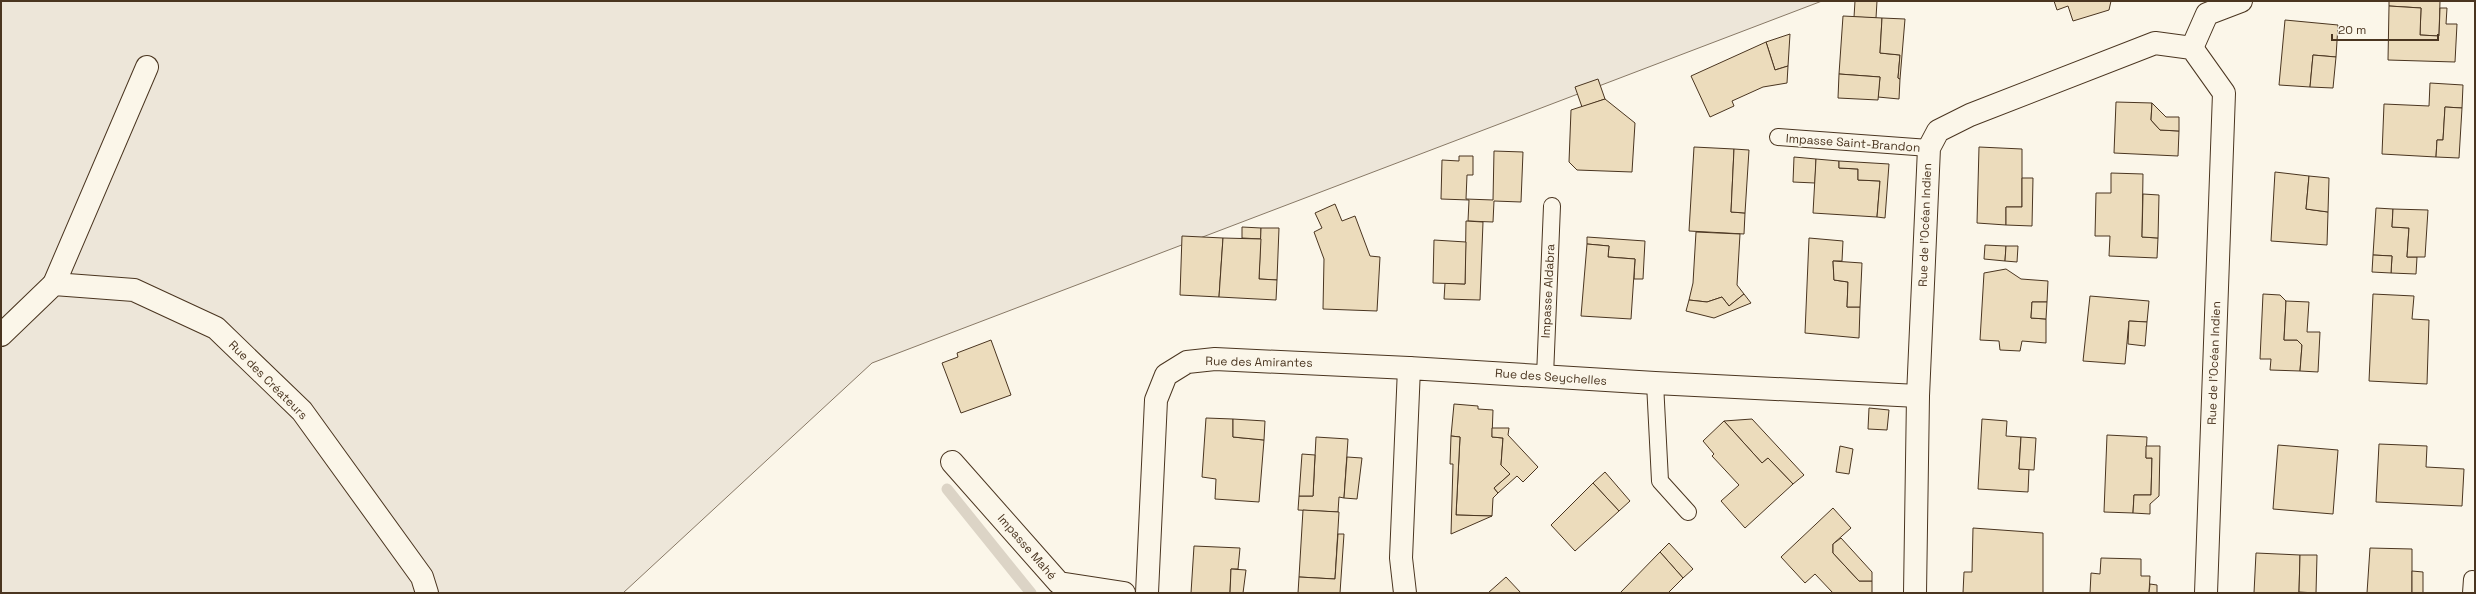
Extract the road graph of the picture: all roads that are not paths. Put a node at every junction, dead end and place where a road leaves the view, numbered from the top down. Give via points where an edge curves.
1 (2241, 1) edge
2 (2192, 48) junction
3 (147, 67) dead end
4 (1778, 137) dead end
5 (1929, 148) junction
6 (1552, 206) dead end
7 (54, 284) junction
8 (1, 335) edge
9 (1409, 368) junction
10 (1545, 376) junction
11 (1655, 383) junction
12 (1918, 396) junction
13 (952, 462) dead end
14 (1688, 512) dead end
15 (427, 593) edge
16 (1124, 593) edge
17 (1147, 593) edge
18 (1405, 593) edge
19 (1915, 593) edge
20 (2206, 593) edge

1 - 2 street via 2206,14
2 - 5 street, Rue de l'Océan Indien via 2155,43 1970,115 1938,131
2 - 20 street, Rue de l'Océan Indien via 2224,93
3 - 7 street
4 - 5 lane, Impasse Saint-Brandon
5 - 12 street, Rue de l'Océan Indien
6 - 10 lane, Impasse Aldabra
7 - 8 street
7 - 15 street, Rue des Créateurs via 134,290 216,328 302,410 422,577
9 - 10 street, Rue des Seychelles
9 - 17 street, Rue des Amirantes via 1215,359 1187,362 1166,375 1156,400
9 - 18 street via 1401,558
10 - 11 street, Rue des Seychelles
11 - 12 street, Rue des Seychelles
11 - 14 lane via 1660,481
12 - 19 street, Rue de l'Océan Indien
13 - 16 street, Impasse Mahé via 1059,583

